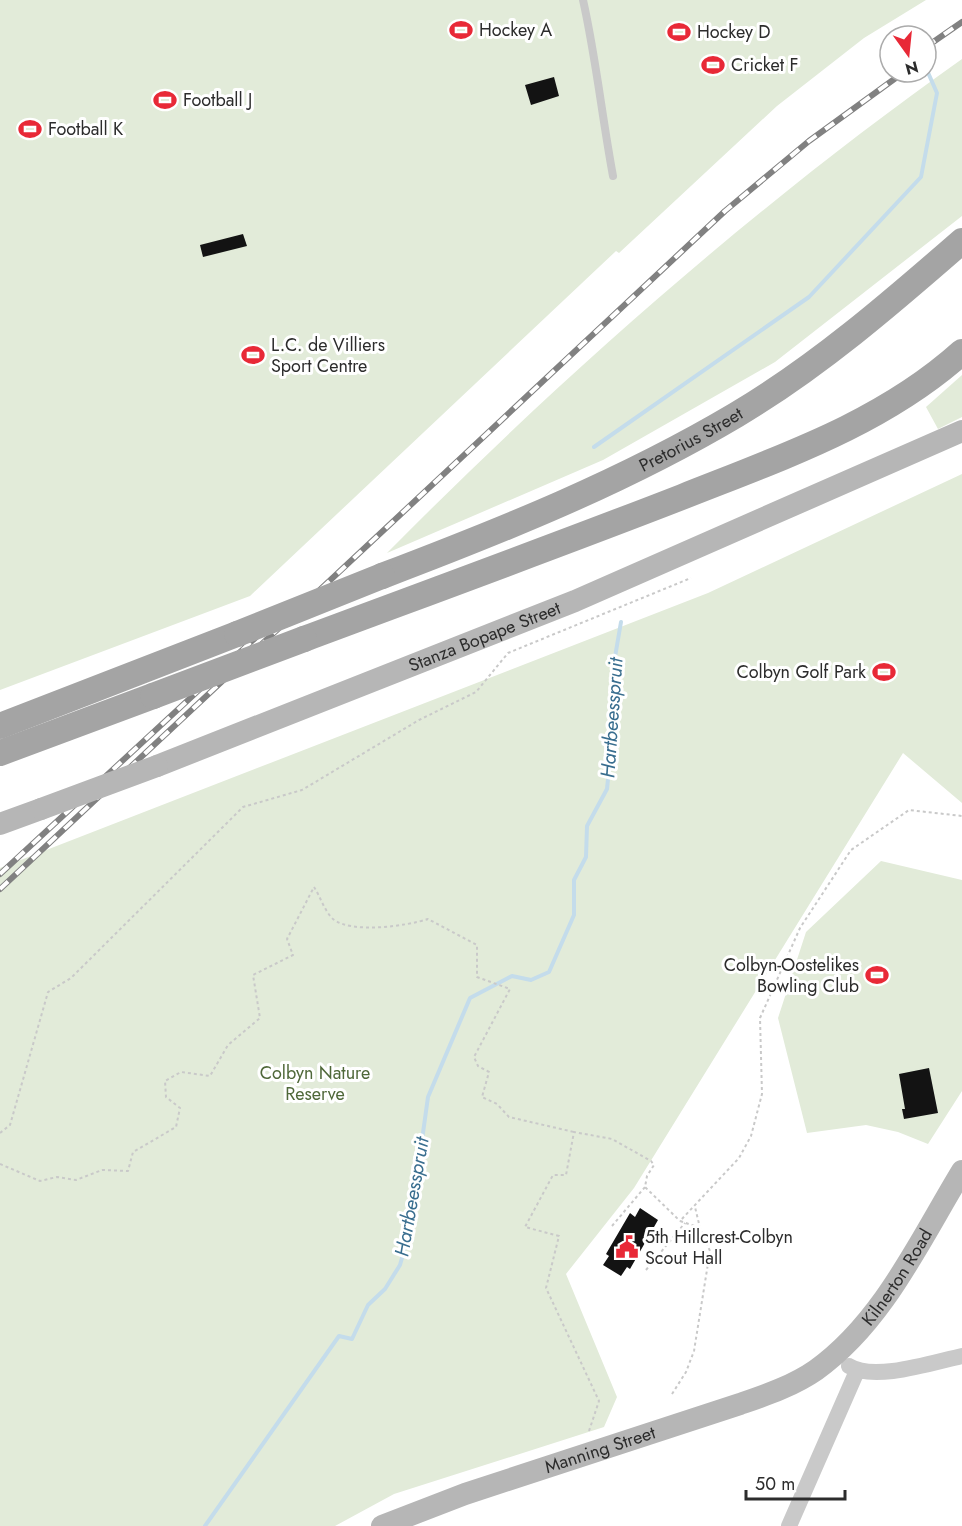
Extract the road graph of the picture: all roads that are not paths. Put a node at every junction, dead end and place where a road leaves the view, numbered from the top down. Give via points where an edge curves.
1 (583, 0) edge
2 (613, 176) dead end
3 (962, 241) edge
4 (962, 352) edge
5 (962, 431) edge
6 (0, 726) edge
7 (0, 753) edge
8 (0, 824) edge
9 (962, 1171) edge
10 (962, 1356) edge
11 (816, 1370) joint
12 (382, 1526) edge
13 (789, 1526) edge

1 - 2 lane
3 - 6 main road, Pretorius Street, bridge via 808,366 738,414 598,489
4 - 7 main road, bridge via 870,417 826,440
5 - 8 main road, Stanza Bopape Street, bridge via 575,601
9 - 11 main road, Kilnerton Road via 886,1296 854,1338
10 - 13 street via 887,1371 852,1368
11 - 12 main road, Manning Street via 779,1390 465,1494

